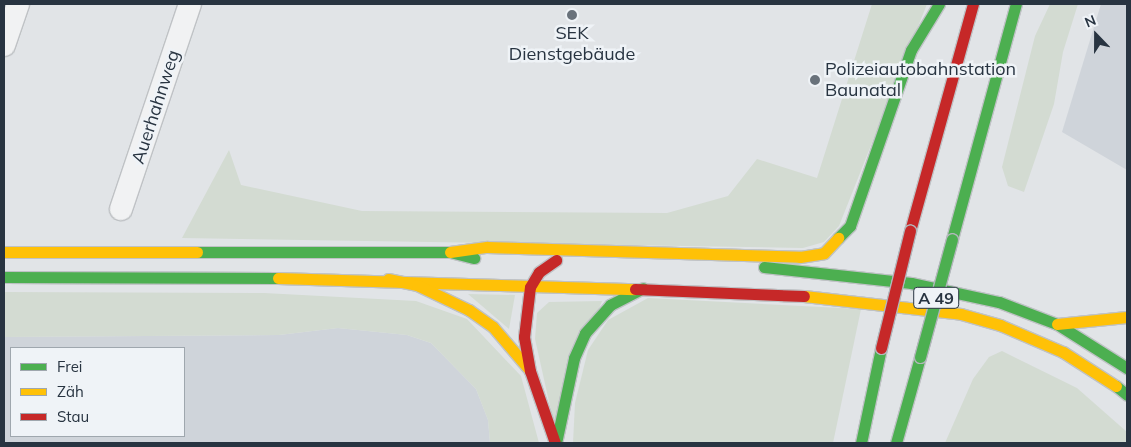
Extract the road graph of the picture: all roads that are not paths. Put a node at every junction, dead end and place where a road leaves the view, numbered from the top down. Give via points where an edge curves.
1 (18, 4) edge
2 (187, 4) edge
3 (939, 4) edge
4 (973, 4) edge
5 (1016, 4) edge
6 (4, 45) edge
7 (121, 210) dead end
8 (4, 252) edge
9 (450, 252) junction
10 (556, 260) junction
11 (4, 276) edge
12 (388, 279) junction
13 (530, 287) junction
14 (643, 288) junction
15 (1127, 317) edge
16 (1057, 324) junction
17 (1127, 350) edge
18 (1124, 366) edge
19 (530, 371) junction
20 (1127, 380) edge
21 (1116, 386) junction
22 (1127, 395) edge
23 (556, 443) edge
24 (861, 443) edge
25 (896, 443) edge

1 - 6 street
2 - 7 street, Auerhahnweg
3 - 9 main road via 912,50 850,226 824,253 800,257 487,247
4 - 24 main road, A 49, bridge via 910,231
5 - 25 main road, A 49, bridge
8 - 9 main road
9 - 10 main road via 484,259
10 - 13 main road via 540,272
10 - 16 main road via 728,265 912,283 998,302
11 - 12 main road
12 - 13 main road
12 - 19 main road via 417,285 470,310 499,334
13 - 14 main road
13 - 19 main road via 524,337
14 - 21 main road via 841,297 961,314 1035,338
14 - 23 main road via 610,305 585,333 574,358
15 - 16 main road
16 - 18 main road
17 - 18 main road
18 - 21 main road
19 - 23 main road
20 - 21 main road
21 - 22 main road

